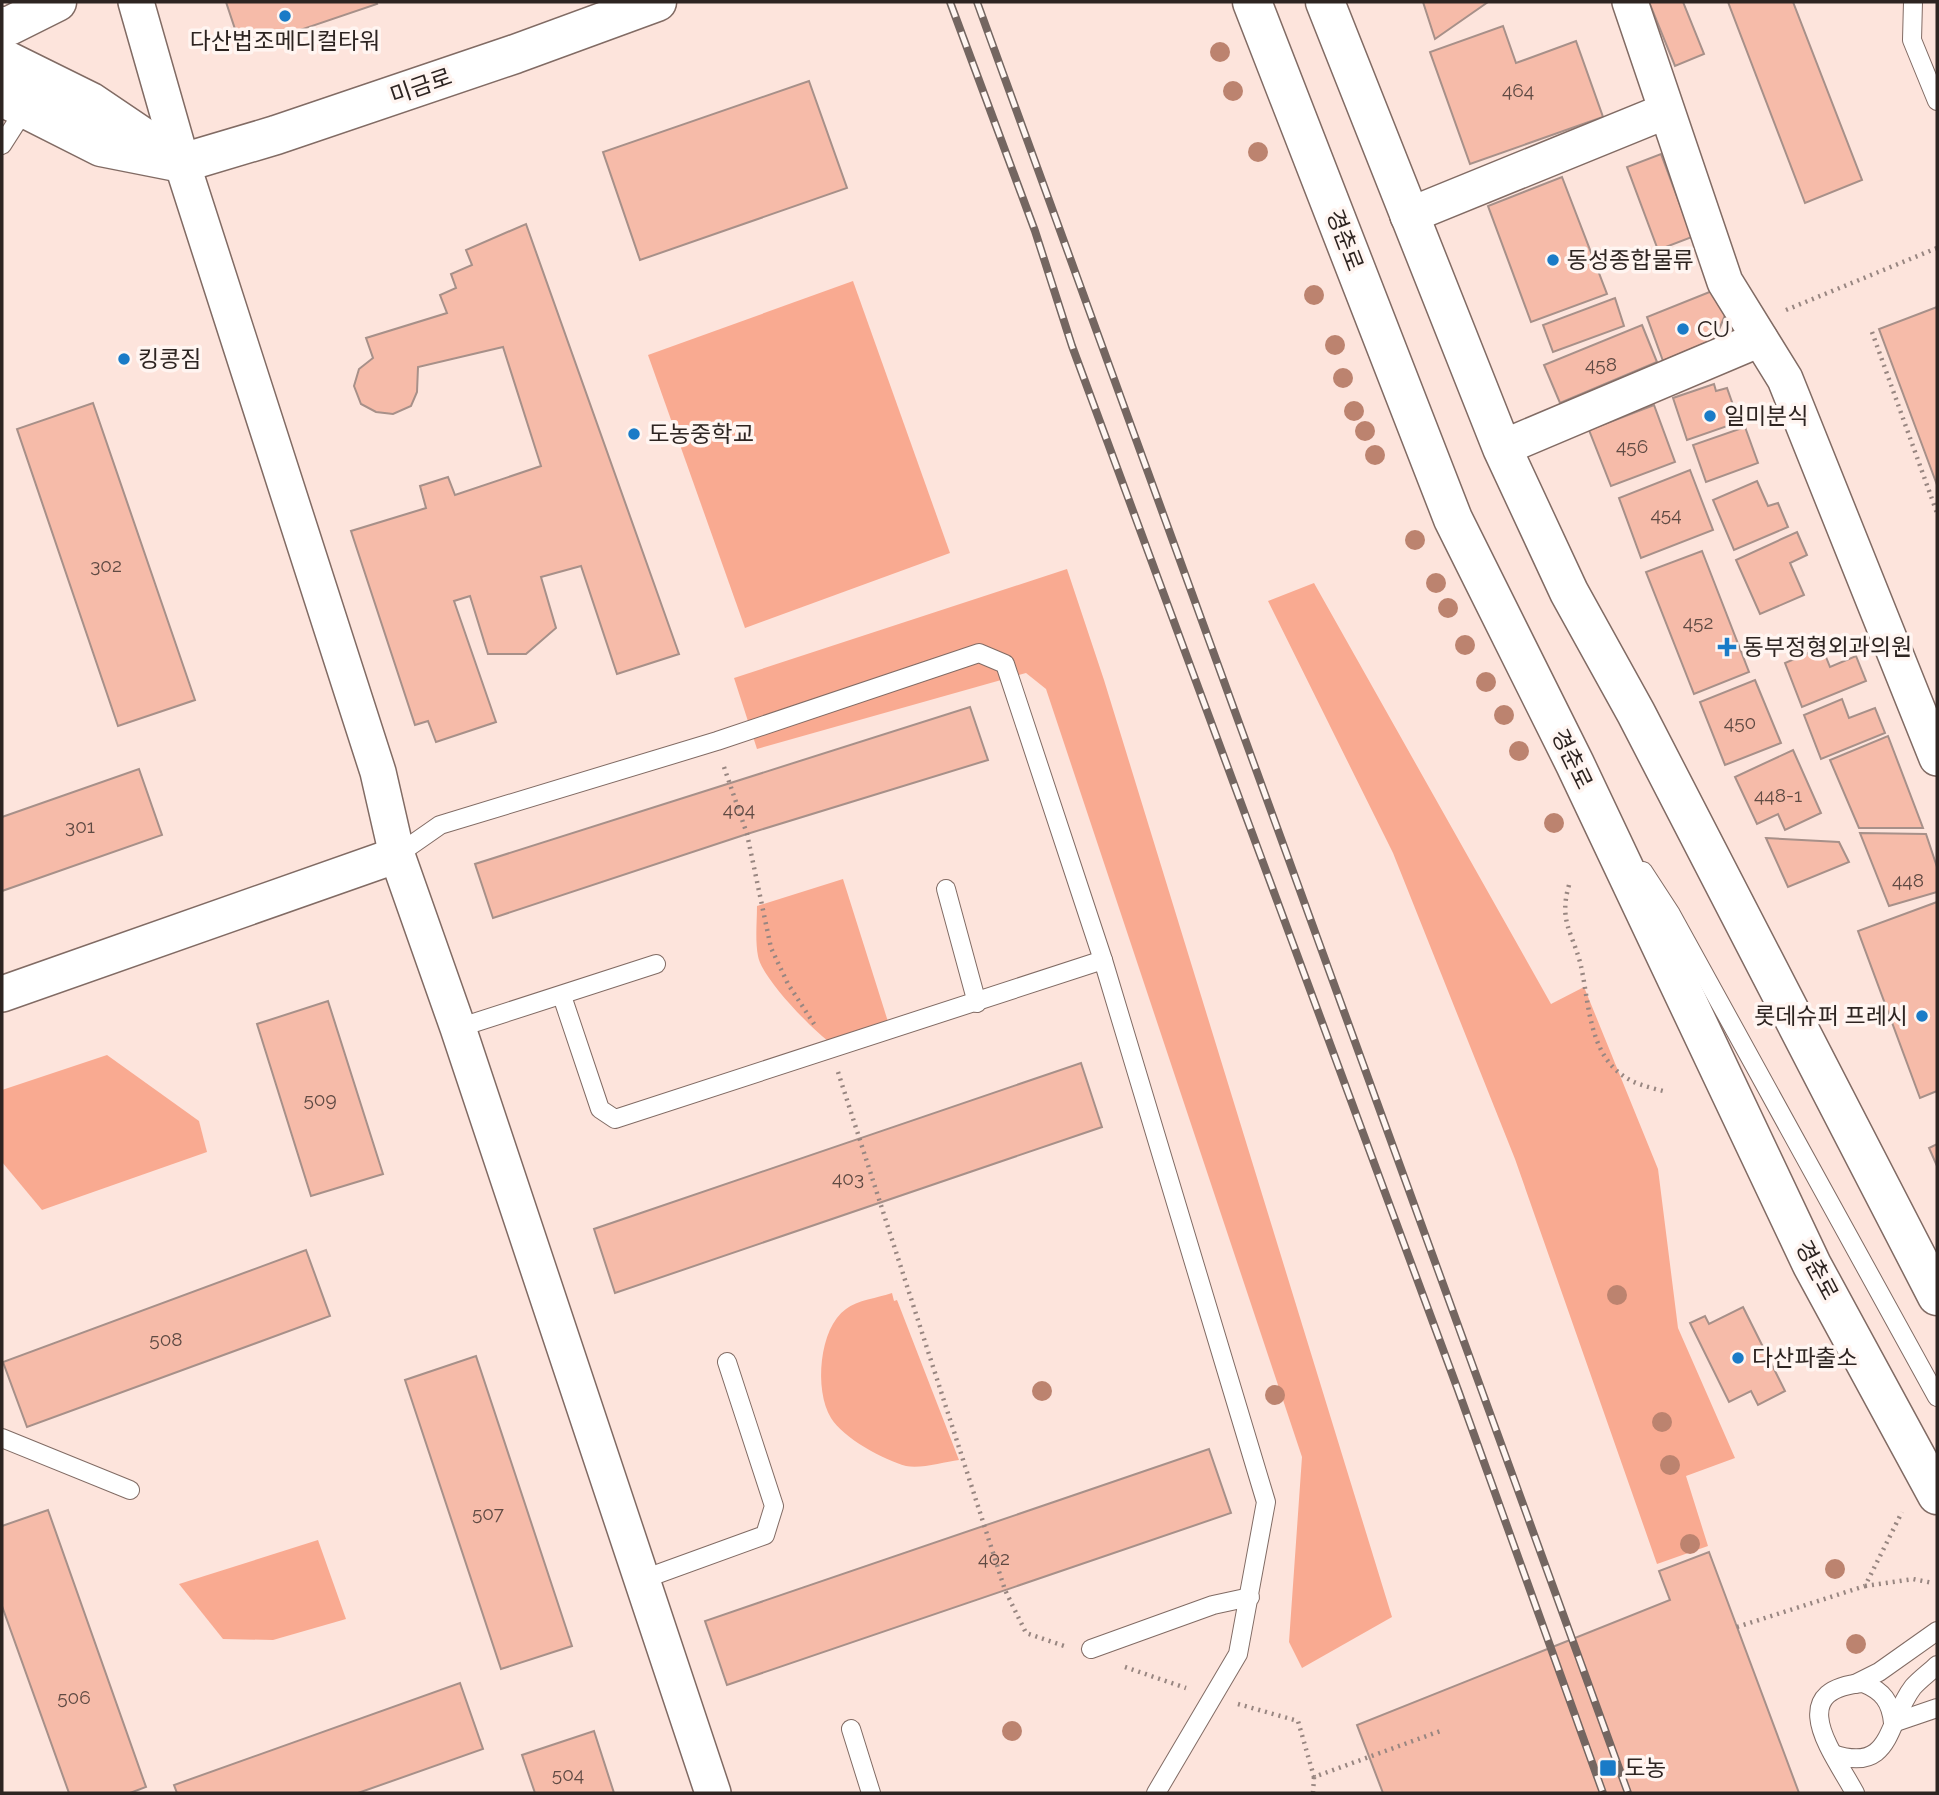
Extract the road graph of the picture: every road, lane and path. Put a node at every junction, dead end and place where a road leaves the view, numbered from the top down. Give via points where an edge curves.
1 (57, 2) edge
2 (136, 2) edge
3 (657, 2) edge
4 (1252, 2) edge
5 (1325, 2) edge
6 (1630, 2) edge
7 (1913, 2) edge
8 (2, 26) edge
9 (2, 58) edge
10 (1937, 102) edge
11 (13, 103) edge
12 (1667, 111) junction
13 (2, 145) edge
14 (182, 163) junction
15 (1408, 216) junction
16 (1937, 248) edge
17 (1786, 310) dead end
18 (1872, 332) dead end
19 (1760, 340) junction
20 (1502, 448) junction
21 (1937, 513) edge
22 (720, 757) dead end
23 (1937, 758) edge
24 (1575, 764) junction
25 (397, 855) junction
26 (1569, 885) dead end
27 (946, 889) dead end
28 (1103, 960) junction
29 (656, 964) dead end
30 (2, 994) edge
31 (562, 996) junction
32 (977, 1003) junction
33 (458, 1028) junction
34 (831, 1051) junction
35 (1668, 1092) dead end
36 (1937, 1296) edge
37 (727, 1362) dead end
38 (1937, 1397) edge
39 (2, 1438) edge
40 (130, 1490) dead end
41 (1923, 1502) edge
42 (641, 1580) junction
43 (1933, 1583) dead end
44 (1865, 1586) junction
45 (1250, 1597) junction
46 (1737, 1628) dead end
47 (1937, 1631) edge
48 (1083, 1649) joint
49 (1113, 1663) dead end
50 (1937, 1665) edge
51 (1855, 1684) junction
52 (1213, 1697) junction
53 (1937, 1707) edge
54 (1893, 1723) junction
55 (851, 1729) dead end
56 (1443, 1731) dead end
57 (1833, 1754) junction
58 (1314, 1777) junction
59 (713, 1793) edge
60 (871, 1793) edge
61 (1156, 1793) edge
62 (1313, 1793) edge
63 (1855, 1793) edge

1 - 8 main road
2 - 14 street
3 - 14 main road, 미금로 via 276,135
4 - 24 main road, 경춘로 via 1453,519
5 - 15 main road
6 - 12 street
7 - 10 lane via 1912,40
9 - 14 main road via 91,103
11 - 13 lane
11 - 14 main road, 미금로 via 101,147
12 - 15 street
12 - 19 street via 1725,282
14 - 25 street via 378,772
15 - 20 main road
16 - 17 path
18 - 21 path
19 - 20 street
19 - 23 street via 1785,379
20 - 36 main road via 1569,592
22 - 34 path via 747,834 771,948
24 - 38 lane via 1671,914
24 - 41 main road, 경춘로
25 - 28 lane via 440,825 716,741 979,653 1005,664
25 - 30 street
25 - 33 street
26 - 35 path via 1564,920 1580,962 1587,1014 1600,1048 1630,1080
27 - 32 lane
28 - 32 lane
28 - 45 lane via 1266,1502
29 - 31 lane
31 - 33 lane
31 - 34 lane via 600,1109 615,1119
32 - 34 lane
33 - 42 street
34 - 48 path via 1005,1590 1026,1633
37 - 42 lane via 774,1506 765,1535
39 - 40 lane
41 - 44 path via 1901,1513
42 - 59 street
43 - 44 path via 1913,1578
44 - 46 path
45 - 48 lane
45 - 52 lane via 1238,1654
47 - 51 lane
49 - 52 path
50 - 54 lane via 1913,1687
51 - 54 lane via 1875,1688 1885,1697 1892,1707
51 - 57 lane via 1838,1687 1820,1706 1820,1733
52 - 58 path via 1297,1721
52 - 61 lane
53 - 54 lane
54 - 57 lane via 1887,1742 1868,1757
55 - 60 lane
56 - 58 path
57 - 63 lane
58 - 62 path

